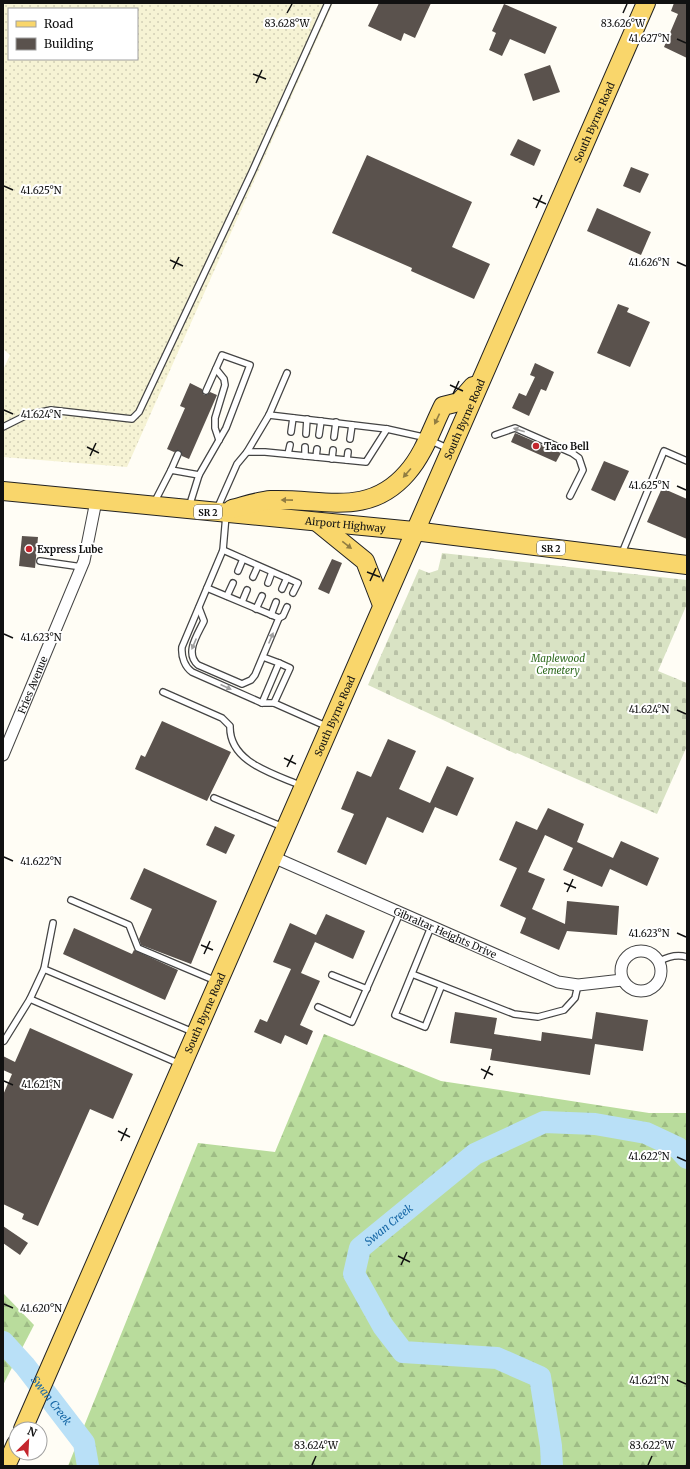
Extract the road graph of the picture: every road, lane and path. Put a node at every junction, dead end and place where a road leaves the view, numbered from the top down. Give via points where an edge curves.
1 (328, 3) edge
2 (646, 3) edge
3 (216, 369) junction
4 (287, 374) dead end
5 (483, 374) junction
6 (206, 391) dead end
7 (269, 415) junction
8 (293, 418) junction
9 (307, 419) junction
10 (321, 421) junction
11 (336, 422) junction
12 (352, 424) junction
13 (3, 427) edge
14 (387, 429) junction
15 (291, 432) dead end
16 (306, 434) dead end
17 (495, 435) dead end
18 (319, 436) dead end
19 (334, 437) dead end
20 (350, 439) dead end
21 (219, 440) junction
22 (427, 440) junction
23 (290, 446) dead end
24 (305, 448) dead end
25 (317, 449) dead end
26 (450, 449) junction
27 (333, 450) dead end
28 (247, 452) junction
29 (348, 452) dead end
30 (178, 454) dead end
31 (288, 454) junction
32 (305, 456) junction
33 (316, 457) junction
34 (332, 459) junction
35 (347, 460) junction
36 (687, 461) edge
37 (171, 470) junction
38 (199, 475) junction
39 (3, 491) edge
40 (570, 496) dead end
41 (96, 501) junction
42 (152, 506) junction
43 (188, 510) junction
44 (221, 513) junction
45 (317, 522) junction
46 (414, 531) junction
47 (223, 550) junction
48 (621, 556) junction
49 (243, 559) junction
50 (40, 561) dead end
51 (687, 565) edge
52 (258, 566) junction
53 (82, 567) junction
54 (238, 571) dead end
55 (272, 572) junction
56 (253, 577) dead end
57 (287, 578) junction
58 (233, 583) dead end
59 (268, 583) dead end
60 (207, 588) junction
61 (282, 589) dead end
62 (247, 590) dead end
63 (293, 593) dead end
64 (227, 596) junction
65 (262, 596) dead end
66 (242, 602) junction
67 (276, 602) dead end
68 (382, 605) junction
69 (287, 607) dead end
70 (199, 608) junction
71 (256, 609) junction
72 (270, 614) junction
73 (279, 618) junction
74 (263, 657) junction
75 (278, 663) junction
76 (163, 692) dead end
77 (262, 703) junction
78 (274, 704) junction
79 (329, 728) junction
80 (3, 755) edge
81 (303, 786) junction
82 (214, 798) dead end
83 (285, 828) junction
84 (273, 857) junction
85 (70, 900) dead end
86 (400, 913) junction
87 (53, 923) dead end
88 (431, 927) junction
89 (687, 957) edge
90 (660, 961) junction
91 (44, 969) junction
92 (332, 974) dead end
93 (412, 974) junction
94 (622, 980) junction
95 (218, 982) junction
96 (578, 985) junction
97 (441, 987) junction
98 (366, 989) junction
99 (30, 999) junction
100 (318, 1007) dead end
101 (195, 1033) junction
102 (4, 1041) dead end
103 (182, 1065) junction
104 (26, 1421) edge

1 - 13 lane via 139,412 132,419 51,410 27,415
2 - 5 main road, South Byrne Road
3 - 6 lane
3 - 21 lane via 224,378 225,385 215,418
3 - 21 lane via 222,355 250,365
4 - 7 lane
5 -> 22 main road via 459,402 443,406
5 - 26 main road, South Byrne Road
7 - 8 lane
7 - 28 lane
8 - 9 lane
8 - 15 lane
9 - 10 lane
9 - 16 lane
10 - 11 lane
10 - 18 lane
11 - 12 lane
11 - 19 lane
12 - 14 lane
12 - 20 lane
14 - 22 lane
14 - 35 lane via 366,462
40 -> 17 lane via 583,470 579,458 515,428
21 - 38 lane
22 - 26 lane
22 -> 44 main road via 407,473 392,488 376,498 350,504 269,500
23 - 31 lane
24 - 32 lane
25 - 33 lane
26 - 46 main road, South Byrne Road
27 - 34 lane
28 - 31 lane
28 - 44 lane via 237,464
29 - 35 lane
30 - 37 lane
31 - 32 lane
32 - 33 lane
33 - 34 lane
34 - 35 lane
36 - 48 lane via 664,451
37 - 38 lane
37 - 42 lane
38 - 43 lane
39 - 41 main road, Airport Highway / SR 2
41 - 42 main road, Airport Highway / SR 2
41 - 53 street, Fries Avenue
42 - 43 main road, Airport Highway / SR 2
43 - 44 main road, Airport Highway / SR 2
44 - 45 main road, Airport Highway / SR 2
44 - 47 lane
45 - 46 main road, Airport Highway / SR 2
45 -> 68 main road via 365,561
46 - 48 main road, Airport Highway / SR 2
46 - 68 main road, South Byrne Road
47 - 49 lane
47 - 60 lane
48 - 51 main road, Airport Highway / SR 2
49 - 52 lane
49 - 54 lane
50 - 53 lane
52 - 55 lane
52 - 56 lane
53 - 80 street, Fries Avenue
55 - 57 lane
55 - 59 lane
57 - 61 lane
57 - 63 lane via 298,583
58 - 64 lane
60 - 64 lane
60 - 70 lane
62 - 66 lane
64 - 66 lane
65 - 71 lane
66 - 71 lane
67 - 72 lane
68 - 79 main road, South Byrne Road
69 - 73 lane via 283,616
70 -> 74 lane via 204,621 191,650 191,656 198,665 242,684 255,675
70 -> 77 lane via 182,647 181,654 187,669
71 - 72 lane
72 - 73 lane
74 -> 73 lane
74 - 75 lane
75 - 77 lane
75 - 78 lane via 290,668
76 - 81 lane via 222,718 230,726 231,740 246,761
77 - 78 lane
78 - 79 lane
79 - 81 main road, South Byrne Road
81 - 83 main road, South Byrne Road
82 - 83 lane
83 - 84 main road, South Byrne Road
84 - 86 street, Gibraltar Heights Drive
84 - 95 main road, South Byrne Road
85 - 95 lane via 130,925 138,948
86 - 88 street, Gibraltar Heights Drive
86 - 98 lane
87 - 91 lane
88 - 93 lane
88 - 96 street, Gibraltar Heights Drive via 540,975 558,982
89 - 90 lane via 669,956
90 - 94 street via 646,951 630,954 622,966
90 - 94 street via 661,977 651,989 636,990
91 - 99 lane
91 - 101 lane
92 - 98 lane
93 - 97 lane
93 - 97 lane via 395,1016 425,1027
94 - 96 street, Gibraltar Heights Drive
95 - 101 main road, South Byrne Road
96 - 97 lane via 575,998 564,1010 538,1017 514,1014
98 - 100 lane via 352,1022
99 - 102 lane
99 - 103 lane
101 - 103 main road, South Byrne Road
103 - 104 main road, South Byrne Road

